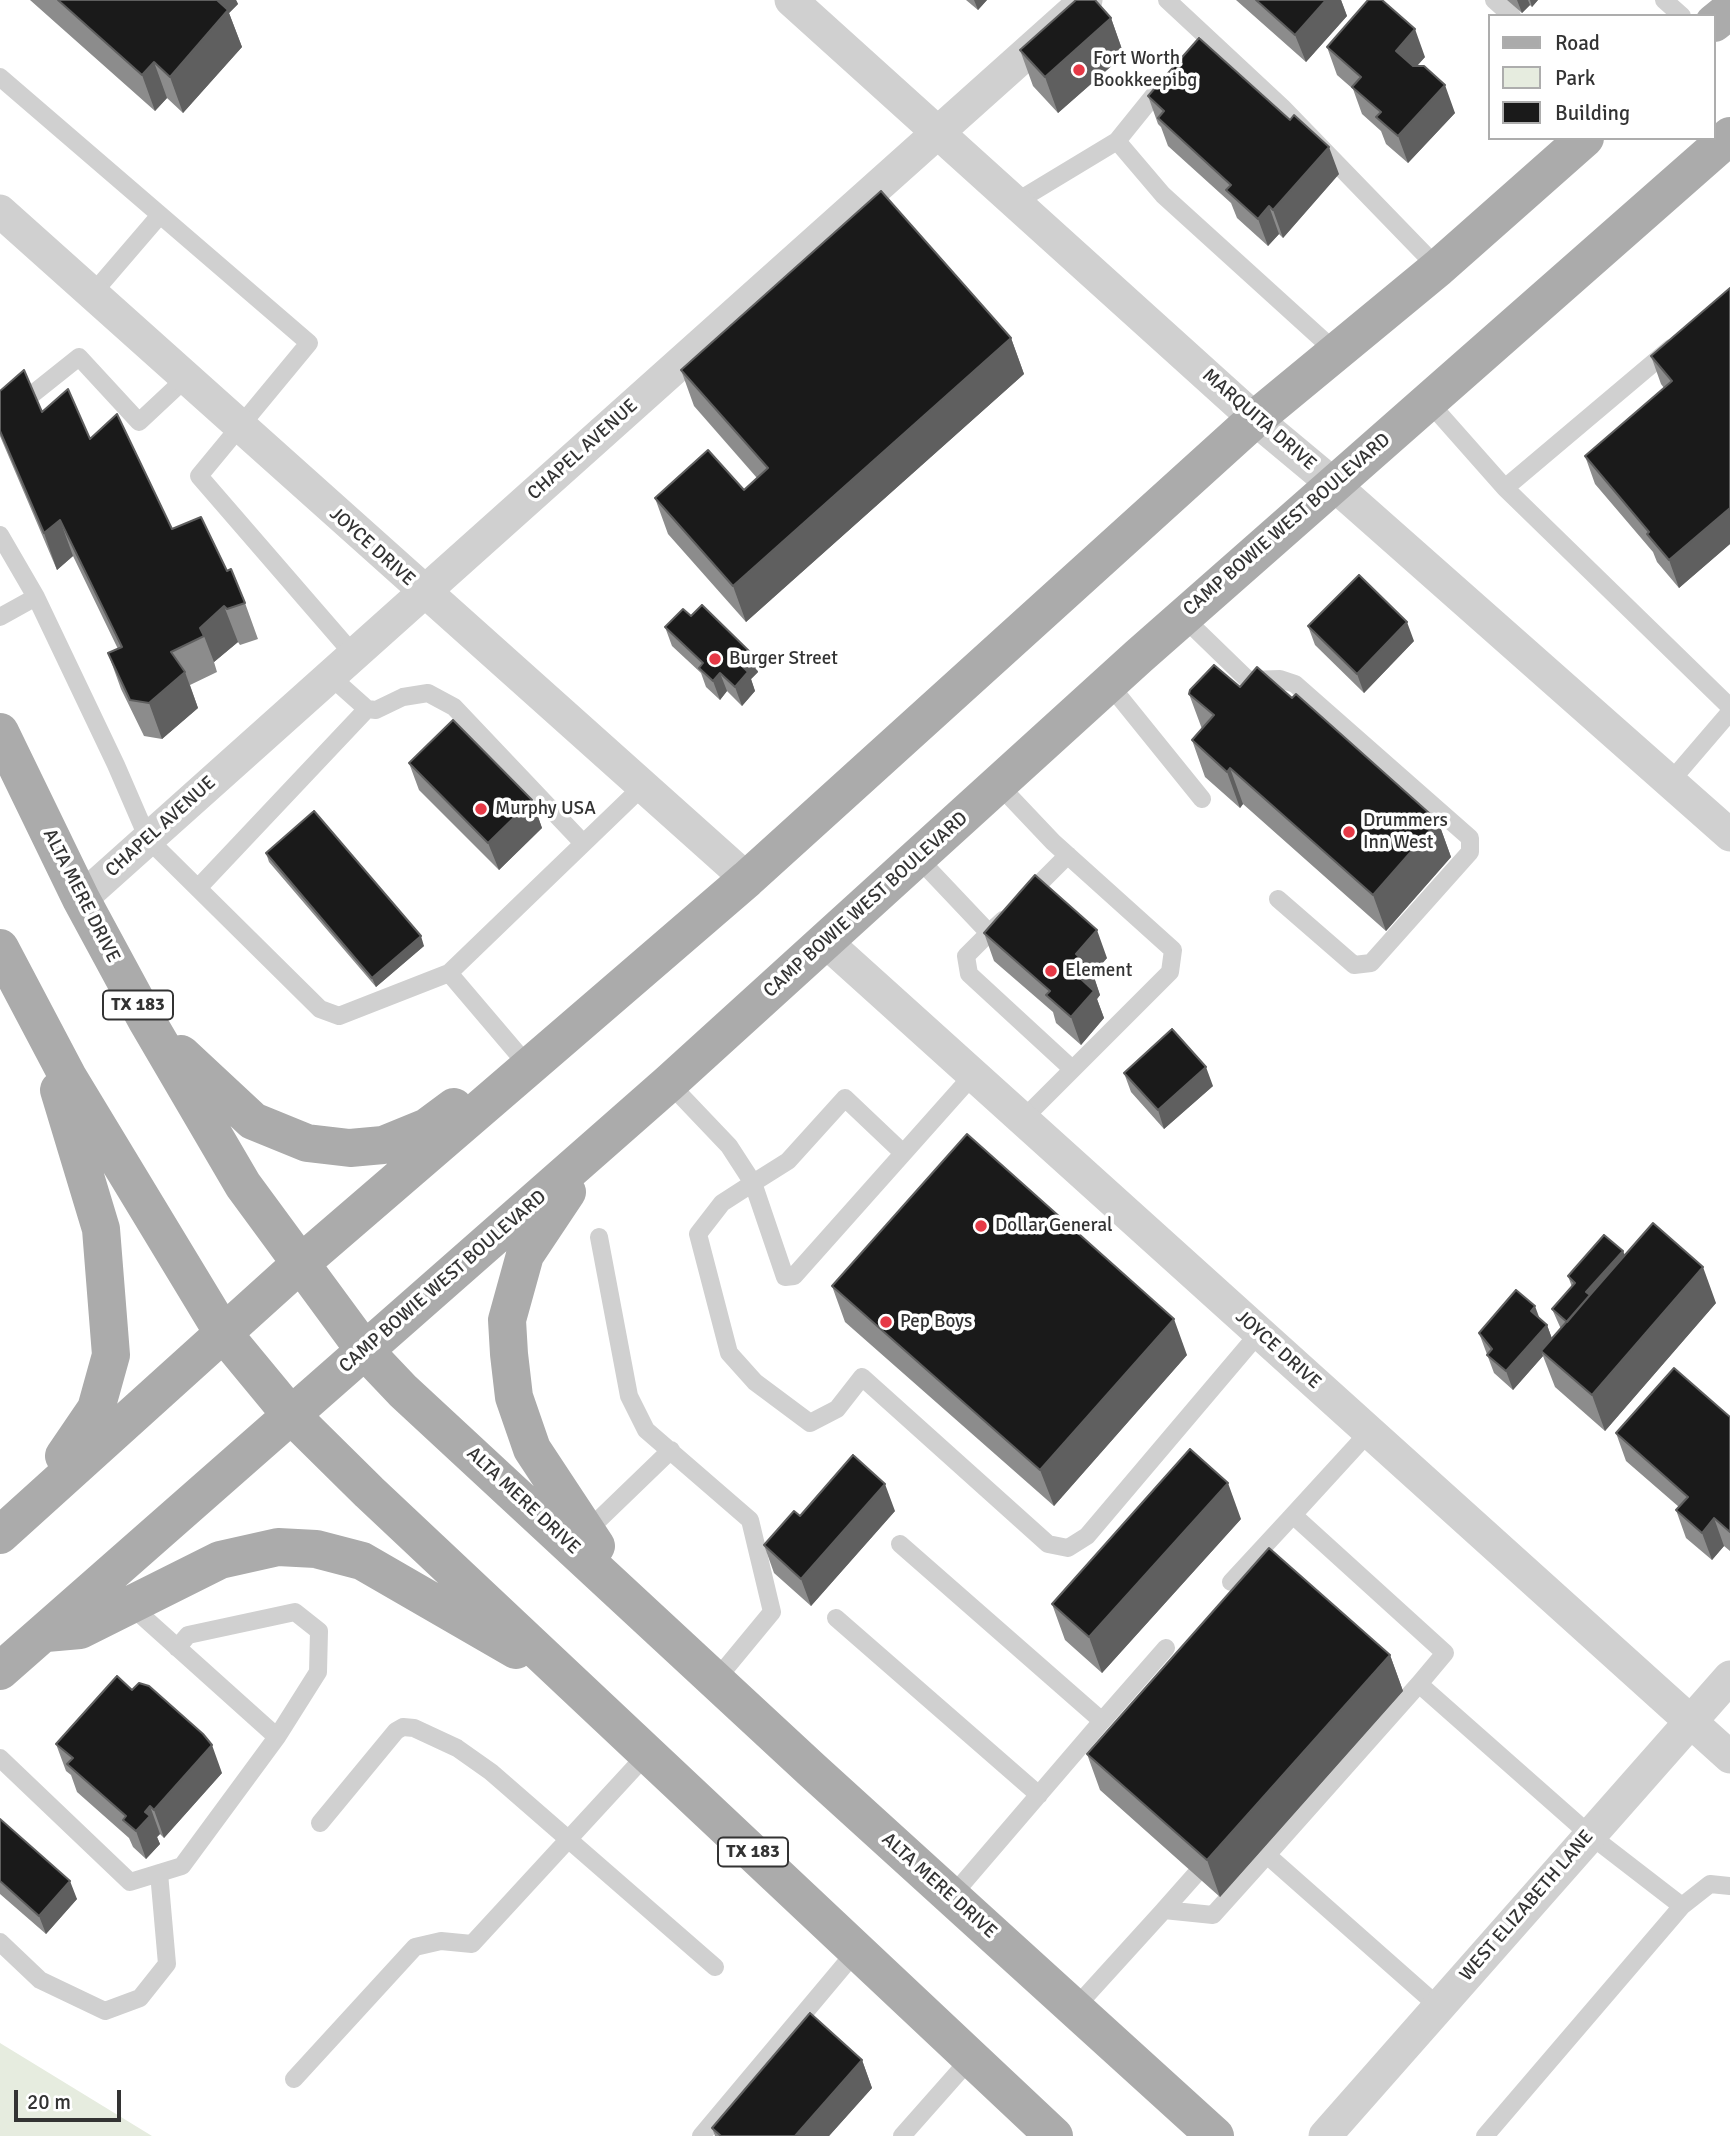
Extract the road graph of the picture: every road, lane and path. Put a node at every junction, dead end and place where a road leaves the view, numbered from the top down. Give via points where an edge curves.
1 (791, 0) edge
2 (1086, 0) edge
3 (1167, 0) edge
4 (1494, 0) edge
5 (1664, 0) edge
6 (1730, 10) edge
7 (1510, 14) edge
8 (1680, 14) edge
9 (1716, 21) edge
10 (1178, 67) edge
11 (0, 77) edge
12 (939, 132) junction
13 (1730, 136) edge
14 (1583, 140) edge
15 (1116, 141) junction
16 (1016, 202) junction
17 (0, 211) edge
18 (160, 215) junction
19 (1438, 268) junction
20 (93, 293) junction
21 (1689, 333) edge
22 (1336, 352) junction
23 (185, 379) junction
24 (1428, 401) junction
25 (1255, 419) junction
26 (0, 420) edge
27 (240, 429) junction
28 (1333, 484) junction
29 (1505, 488) junction
30 (0, 535) edge
31 (423, 593) junction
32 (36, 597) junction
33 (0, 617) edge
34 (1183, 617) junction
35 (342, 665) junction
36 (1109, 684) junction
37 (367, 709) junction
38 (1730, 709) edge
39 (0, 732) edge
40 (1670, 782) junction
41 (998, 784) junction
42 (642, 787) junction
43 (1202, 799) dead end
44 (1730, 835) edge
45 (148, 839) junction
46 (583, 843) junction
47 (1068, 855) junction
48 (918, 858) junction
49 (747, 879) junction
50 (198, 888) junction
51 (81, 899) junction
52 (1278, 899) dead end
53 (989, 933) junction
54 (826, 942) junction
55 (0, 948) edge
56 (449, 973) junction
57 (37, 1018) junction
58 (147, 1021) junction
59 (525, 1062) junction
60 (1071, 1068) junction
61 (974, 1075) junction
62 (669, 1083) junction
63 (1023, 1119) junction
64 (903, 1153) junction
65 (752, 1183) junction
66 (599, 1237) dead end
67 (300, 1264) junction
68 (223, 1333) junction
69 (1259, 1333) junction
70 (365, 1351) junction
71 (290, 1414) junction
72 (1368, 1432) junction
73 (671, 1450) junction
74 (1293, 1515) junction
75 (6, 1530) edge
76 (586, 1532) junction
77 (900, 1544) dead end
78 (1231, 1582) dead end
79 (130, 1605) junction
80 (644, 1613) junction
81 (835, 1618) dead end
82 (43, 1634) junction
83 (177, 1648) junction
84 (1166, 1648) dead end
85 (0, 1671) edge
86 (1730, 1677) edge
87 (715, 1681) junction
88 (1419, 1684) junction
89 (575, 1685) junction
90 (1102, 1721) junction
91 (1689, 1723) junction
92 (277, 1737) junction
93 (648, 1753) junction
94 (1730, 1757) edge
95 (0, 1758) edge
96 (1039, 1795) junction
97 (320, 1823) dead end
98 (1590, 1835) junction
99 (568, 1839) junction
100 (1267, 1855) junction
101 (159, 1873) junction
102 (1195, 1875) edge
103 (1730, 1886) edge
104 (951, 1897) junction
105 (1682, 1906) junction
106 (1164, 1910) junction
107 (0, 1942) edge
108 (857, 1950) junction
109 (715, 1967) dead end
110 (1438, 2007) junction
111 (1074, 2009) junction
112 (971, 2058) junction
113 (295, 2080) dead end
114 (701, 2136) edge
115 (902, 2136) edge
116 (1055, 2136) edge
117 (1215, 2136) edge
118 (1325, 2136) edge
119 (1485, 2136) edge

1 - 12 street, MARQUITA DRIVE
2 - 12 street, CHAPEL AVENUE
3 - 19 lane via 1199,41 1282,107
4 - 7 lane
5 - 8 lane
6 - 9 main road
10 - 15 lane
11 - 18 lane
12 - 16 street, MARQUITA DRIVE
12 - 31 street, CHAPEL AVENUE
13 - 24 main road, CAMP BOWIE WEST BOULEVARD
14 - 19 main road
15 - 16 lane
15 - 22 lane via 1163,195
16 - 25 street, MARQUITA DRIVE
17 - 20 street, JOYCE DRIVE
18 - 20 lane
18 - 27 lane via 309,343
19 - 22 main road
20 - 23 street, JOYCE DRIVE
21 - 29 lane
22 - 25 main road
23 - 26 lane via 139,422 79,357
23 - 27 street, JOYCE DRIVE
24 - 28 main road, CAMP BOWIE WEST BOULEVARD
24 - 29 lane
25 - 28 street, MARQUITA DRIVE
25 - 49 main road
27 - 31 street, JOYCE DRIVE
27 - 35 lane via 199,477
28 - 34 main road, CAMP BOWIE WEST BOULEVARD
28 - 40 street, MARQUITA DRIVE
29 - 38 lane
30 - 32 lane
31 - 35 street, CHAPEL AVENUE
31 - 42 street, JOYCE DRIVE
32 - 33 lane
32 - 45 lane
34 - 36 main road, CAMP BOWIE WEST BOULEVARD
34 - 52 lane via 1248,680 1280,679 1295,684 1470,838 1470,852 1371,963 1354,965
35 - 37 lane
35 - 45 street, CHAPEL AVENUE
36 - 41 main road, CAMP BOWIE WEST BOULEVARD
36 - 43 lane
37 - 46 lane via 428,693 454,707
37 - 50 lane
38 - 40 lane
39 - 51 main road, ALTA MERE DRIVE / TX 183
40 - 44 street, MARQUITA DRIVE
41 - 47 lane
41 - 48 main road, CAMP BOWIE WEST BOULEVARD
42 - 46 lane
42 - 49 street, JOYCE DRIVE
45 - 50 lane
45 - 51 street, CHAPEL AVENUE
46 - 56 lane
47 - 53 lane
47 - 60 lane via 1172,950 1170,972
48 - 53 lane
48 - 54 main road, CAMP BOWIE WEST BOULEVARD
49 - 59 main road
50 - 56 lane via 320,1009 340,1016
51 - 58 main road, ALTA MERE DRIVE / TX 183
53 - 60 lane via 966,956 969,974
54 - 61 street, JOYCE DRIVE
54 - 62 main road, CAMP BOWIE WEST BOULEVARD
55 - 57 main road, TX 183
56 - 59 lane
57 - 68 main road, TX 183
57 - 75 main road via 101,1229 111,1355 96,1409
58 - 59 main road via 253,1121 307,1143 349,1148 383,1145 427,1127
58 - 67 main road, ALTA MERE DRIVE / TX 183 via 243,1185
59 - 67 main road
60 - 63 lane
61 - 63 street, JOYCE DRIVE
61 - 64 lane
62 - 65 lane via 729,1146
62 - 70 main road, CAMP BOWIE WEST BOULEVARD
62 - 76 main road via 555,1206 524,1255 507,1318 514,1397 532,1448
63 - 69 street, JOYCE DRIVE
64 - 65 lane via 845,1098 788,1161
64 - 65 lane via 794,1276 785,1277
65 - 69 lane via 722,1203 698,1234 729,1353 755,1382 810,1423 838,1409 862,1377 1048,1544 1069,1548 1087,1536
66 - 73 lane via 629,1396 646,1430
67 - 68 main road
67 - 70 main road, ALTA MERE DRIVE / TX 183
68 - 71 main road, TX 183
68 - 75 main road
69 - 72 street, JOYCE DRIVE
70 - 71 main road, CAMP BOWIE WEST BOULEVARD
70 - 80 main road, ALTA MERE DRIVE / TX 183
71 - 82 main road, CAMP BOWIE WEST BOULEVARD
71 - 89 main road, TX 183
72 - 74 lane
72 - 91 street, JOYCE DRIVE
73 - 76 lane
73 - 87 lane via 750,1520 772,1612
74 - 78 lane
74 - 88 lane via 1445,1653
76 - 80 main road
77 - 90 lane
79 - 82 main road via 80,1630
79 - 83 lane
79 - 89 main road via 220,1560 278,1547 316,1549 362,1561
80 - 87 main road, ALTA MERE DRIVE / TX 183
81 - 96 lane
82 - 85 main road, CAMP BOWIE WEST BOULEVARD
83 - 92 lane
83 - 92 lane via 188,1635 295,1612 318,1631 318,1672
84 - 90 lane
86 - 91 street, WEST ELIZABETH LANE
87 - 104 main road, ALTA MERE DRIVE / TX 183
88 - 98 lane
88 - 100 lane
89 - 93 main road, TX 183
90 - 96 lane
91 - 94 street, JOYCE DRIVE
91 - 98 street, WEST ELIZABETH LANE
92 - 101 lane via 182,1866
93 - 99 lane
93 - 108 main road, TX 183
95 - 101 lane via 130,1882
96 - 104 lane
97 - 99 lane via 403,1727 457,1748
98 - 105 lane
98 - 110 street, WEST ELIZABETH LANE
99 - 109 lane
99 - 113 lane via 471,1944 442,1941 415,1947
100 - 106 lane via 1213,1915
100 - 110 lane
101 - 107 lane via 167,1964 140,1998 105,2011 40,1980
102 - 106 lane
103 - 105 lane via 1710,1884
104 - 111 main road, ALTA MERE DRIVE / TX 183
105 - 119 lane
106 - 111 lane
108 - 112 main road, TX 183
108 - 114 lane
110 - 118 street, WEST ELIZABETH LANE
111 - 117 main road, ALTA MERE DRIVE / TX 183
112 - 115 lane
112 - 116 main road, TX 183

